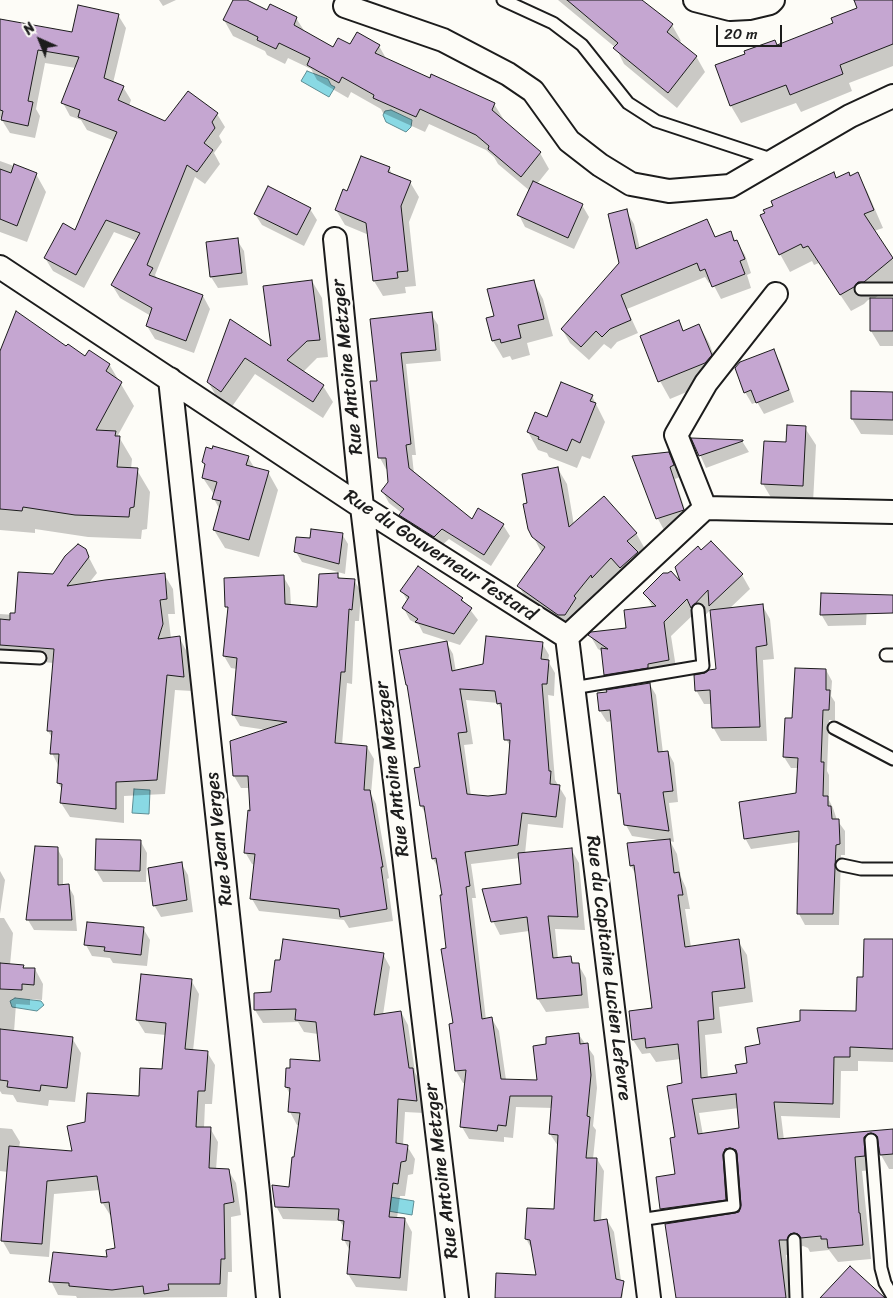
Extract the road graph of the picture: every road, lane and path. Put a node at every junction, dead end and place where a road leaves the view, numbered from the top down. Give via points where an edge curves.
1 (503, 0) edge
2 (695, 0) edge
3 (773, 0) edge
4 (342, 3) edge
5 (893, 96) edge
6 (775, 160) junction
7 (335, 239) dead end
8 (0, 267) edge
9 (893, 288) edge
10 (861, 289) dead end
11 (776, 294) dead end
12 (170, 380) junction
13 (362, 507) junction
14 (705, 508) junction
15 (893, 512) edge
16 (698, 610) dead end
17 (567, 637) junction
18 (0, 656) edge
19 (40, 658) dead end
20 (573, 688) junction
21 (834, 728) dead end
22 (893, 759) edge
23 (842, 865) dead end
24 (893, 869) edge
25 (871, 1140) dead end
26 (730, 1155) dead end
27 (639, 1220) junction
28 (794, 1240) dead end
29 (893, 1297) edge
30 (268, 1298) edge
31 (457, 1298) edge
32 (649, 1298) edge
33 (796, 1298) edge

1 - 6 lane via 552,23 582,45 628,103 656,121
2 - 3 street via 730,9 749,8
4 - 6 street via 443,40 508,74 533,91 569,141 631,184 669,192 730,186
5 - 6 street via 850,116
7 - 13 street, Rue Antoine Metzger
8 - 12 street, Rue du Gouverneur Testard
9 - 10 lane
11 - 14 street via 706,383 676,436
12 - 13 street, Rue du Gouverneur Testard
12 - 30 street, Rue Jean Verges
13 - 17 street, Rue du Gouverneur Testard
13 - 31 street, Rue Antoine Metzger
14 - 15 street
14 - 17 street
16 - 20 lane via 703,666
17 - 20 street, Rue du Capitaine Lucien Lefevre
18 - 19 lane
20 - 27 street, Rue du Capitaine Lucien Lefevre
21 - 22 lane
23 - 24 lane via 861,869
25 - 29 lane via 881,1268
26 - 27 lane via 734,1206
27 - 32 street, Rue du Capitaine Lucien Lefevre
28 - 33 lane

